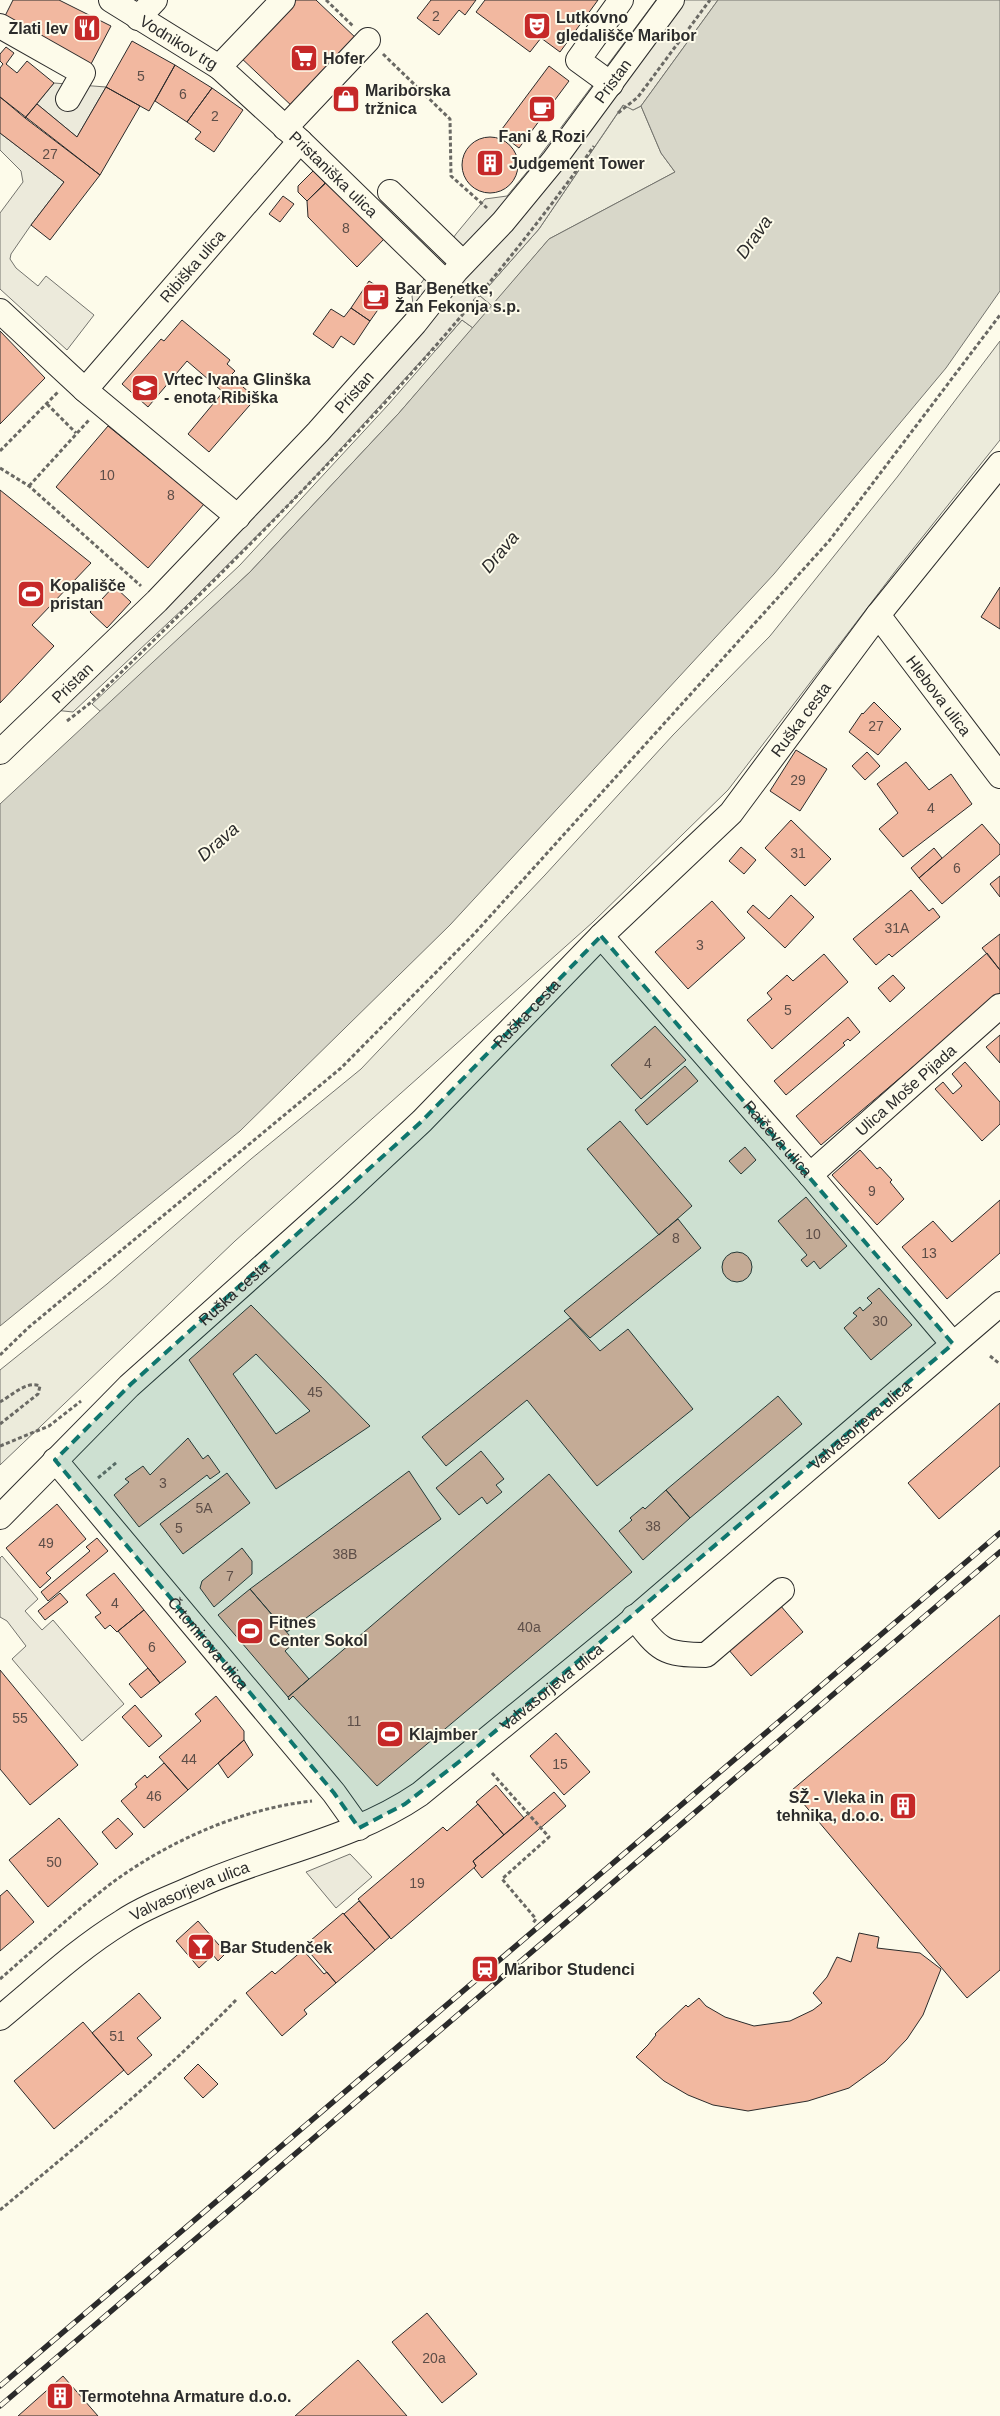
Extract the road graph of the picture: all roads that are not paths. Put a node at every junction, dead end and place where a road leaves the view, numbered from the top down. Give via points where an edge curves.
1 (110, 0) edge
2 (155, 0) edge
3 (283, 0) edge
4 (621, 0) edge
5 (672, 0) edge
6 (138, 18) junction
7 (0, 26) edge
8 (368, 40) road end
9 (219, 67) junction
10 (611, 84) junction
11 (68, 99) dead end
12 (293, 135) junction
13 (390, 192) dead end
14 (463, 263) junction
15 (446, 283) junction
16 (0, 311) edge
17 (86, 391) junction
18 (1000, 464) edge
19 (238, 517) junction
20 (878, 615) junction
21 (0, 752) edge
22 (1000, 776) edge
23 (601, 936) junction
24 (1000, 1006) edge
25 (810, 1175) junction
26 (1000, 1304) edge
27 (953, 1344) junction
28 (55, 1460) junction
29 (0, 1517) edge
30 (782, 1590) dead end
31 (634, 1617) junction
32 (359, 1828) junction
33 (0, 2018) edge

1 - 6 street, Vodnikov trg
2 - 6 street
3 - 9 street, Vodnikov trg
4 - 10 street via 578,60
5 - 10 street, Pristan
6 - 9 street, Vodnikov trg
7 - 11 street via 83,73
8 - 12 street, Ribiška ulica
9 - 12 street, Pristaniška ulica
10 - 14 street, Pristan via 503,222
12 - 15 street, Pristaniška ulica
12 - 17 street, Ribiška ulica
13 - 14 street
14 - 15 street, Pristan
15 - 19 street, Pristan via 349,398
16 - 17 street
17 - 19 street
18 - 20 street, Ruška cesta
19 - 21 street, Pristan via 157,601
20 - 22 street, Hlebova ulica
20 - 23 street, Ruška cesta via 732,813
23 - 25 street, Raičeva ulica
23 - 28 street, Ruška cesta via 422,1121 129,1386
24 - 25 street, Ulica Moše Pijada
25 - 27 street, Raičeva ulica
26 - 27 street, Valvasorjeva ulica
27 - 31 street, Valvasorjeva ulica
28 - 29 street, Ruška cesta
28 - 32 street, Črtomirova ulica via 328,1786
30 - 31 street via 706,1655 667,1652 652,1641
31 - 32 street, Valvasorjeva ulica via 420,1794 392,1813
32 - 33 street, Valvasorjeva ulica via 206,1882 123,1921 87,1946

